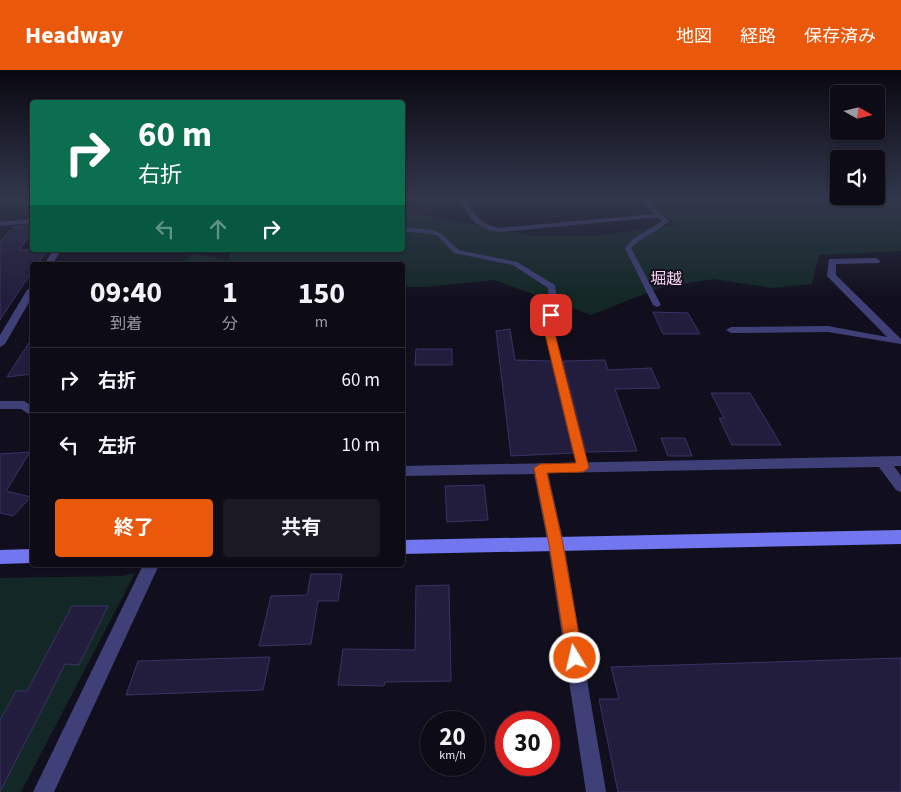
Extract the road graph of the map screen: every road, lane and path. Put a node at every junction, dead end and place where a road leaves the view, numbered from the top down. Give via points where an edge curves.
1 (429, 232) edge
2 (653, 232) edge
3 (876, 261) dead end
4 (30, 293) edge
5 (657, 305) dead end
6 (731, 330) dead end
7 (3, 334) edge
8 (899, 343) edge
9 (0, 344) edge
10 (0, 405) edge
11 (30, 410) edge
12 (882, 461) junction
13 (901, 461) edge
14 (540, 468) junction
15 (583, 468) junction
16 (405, 471) edge
17 (901, 486) edge
18 (901, 537) edge
19 (556, 544) junction
20 (405, 547) edge
21 (30, 556) edge
22 (0, 557) edge
23 (150, 567) edge
24 (43, 792) edge
25 (596, 792) edge

1 - 15 lane via 440,235 456,252 515,263 552,288 549,330
2 - 5 lane via 631,243 628,248
3 - 8 street via 832,261 831,276
4 - 7 street
6 - 8 street via 828,330
7 - 9 street
10 - 11 street via 24,405
12 - 13 street
12 - 15 street
12 - 17 street
14 - 15 street
14 - 16 street
14 - 19 street
18 - 19 street
19 - 20 street
19 - 25 street
21 - 22 street
23 - 24 street

